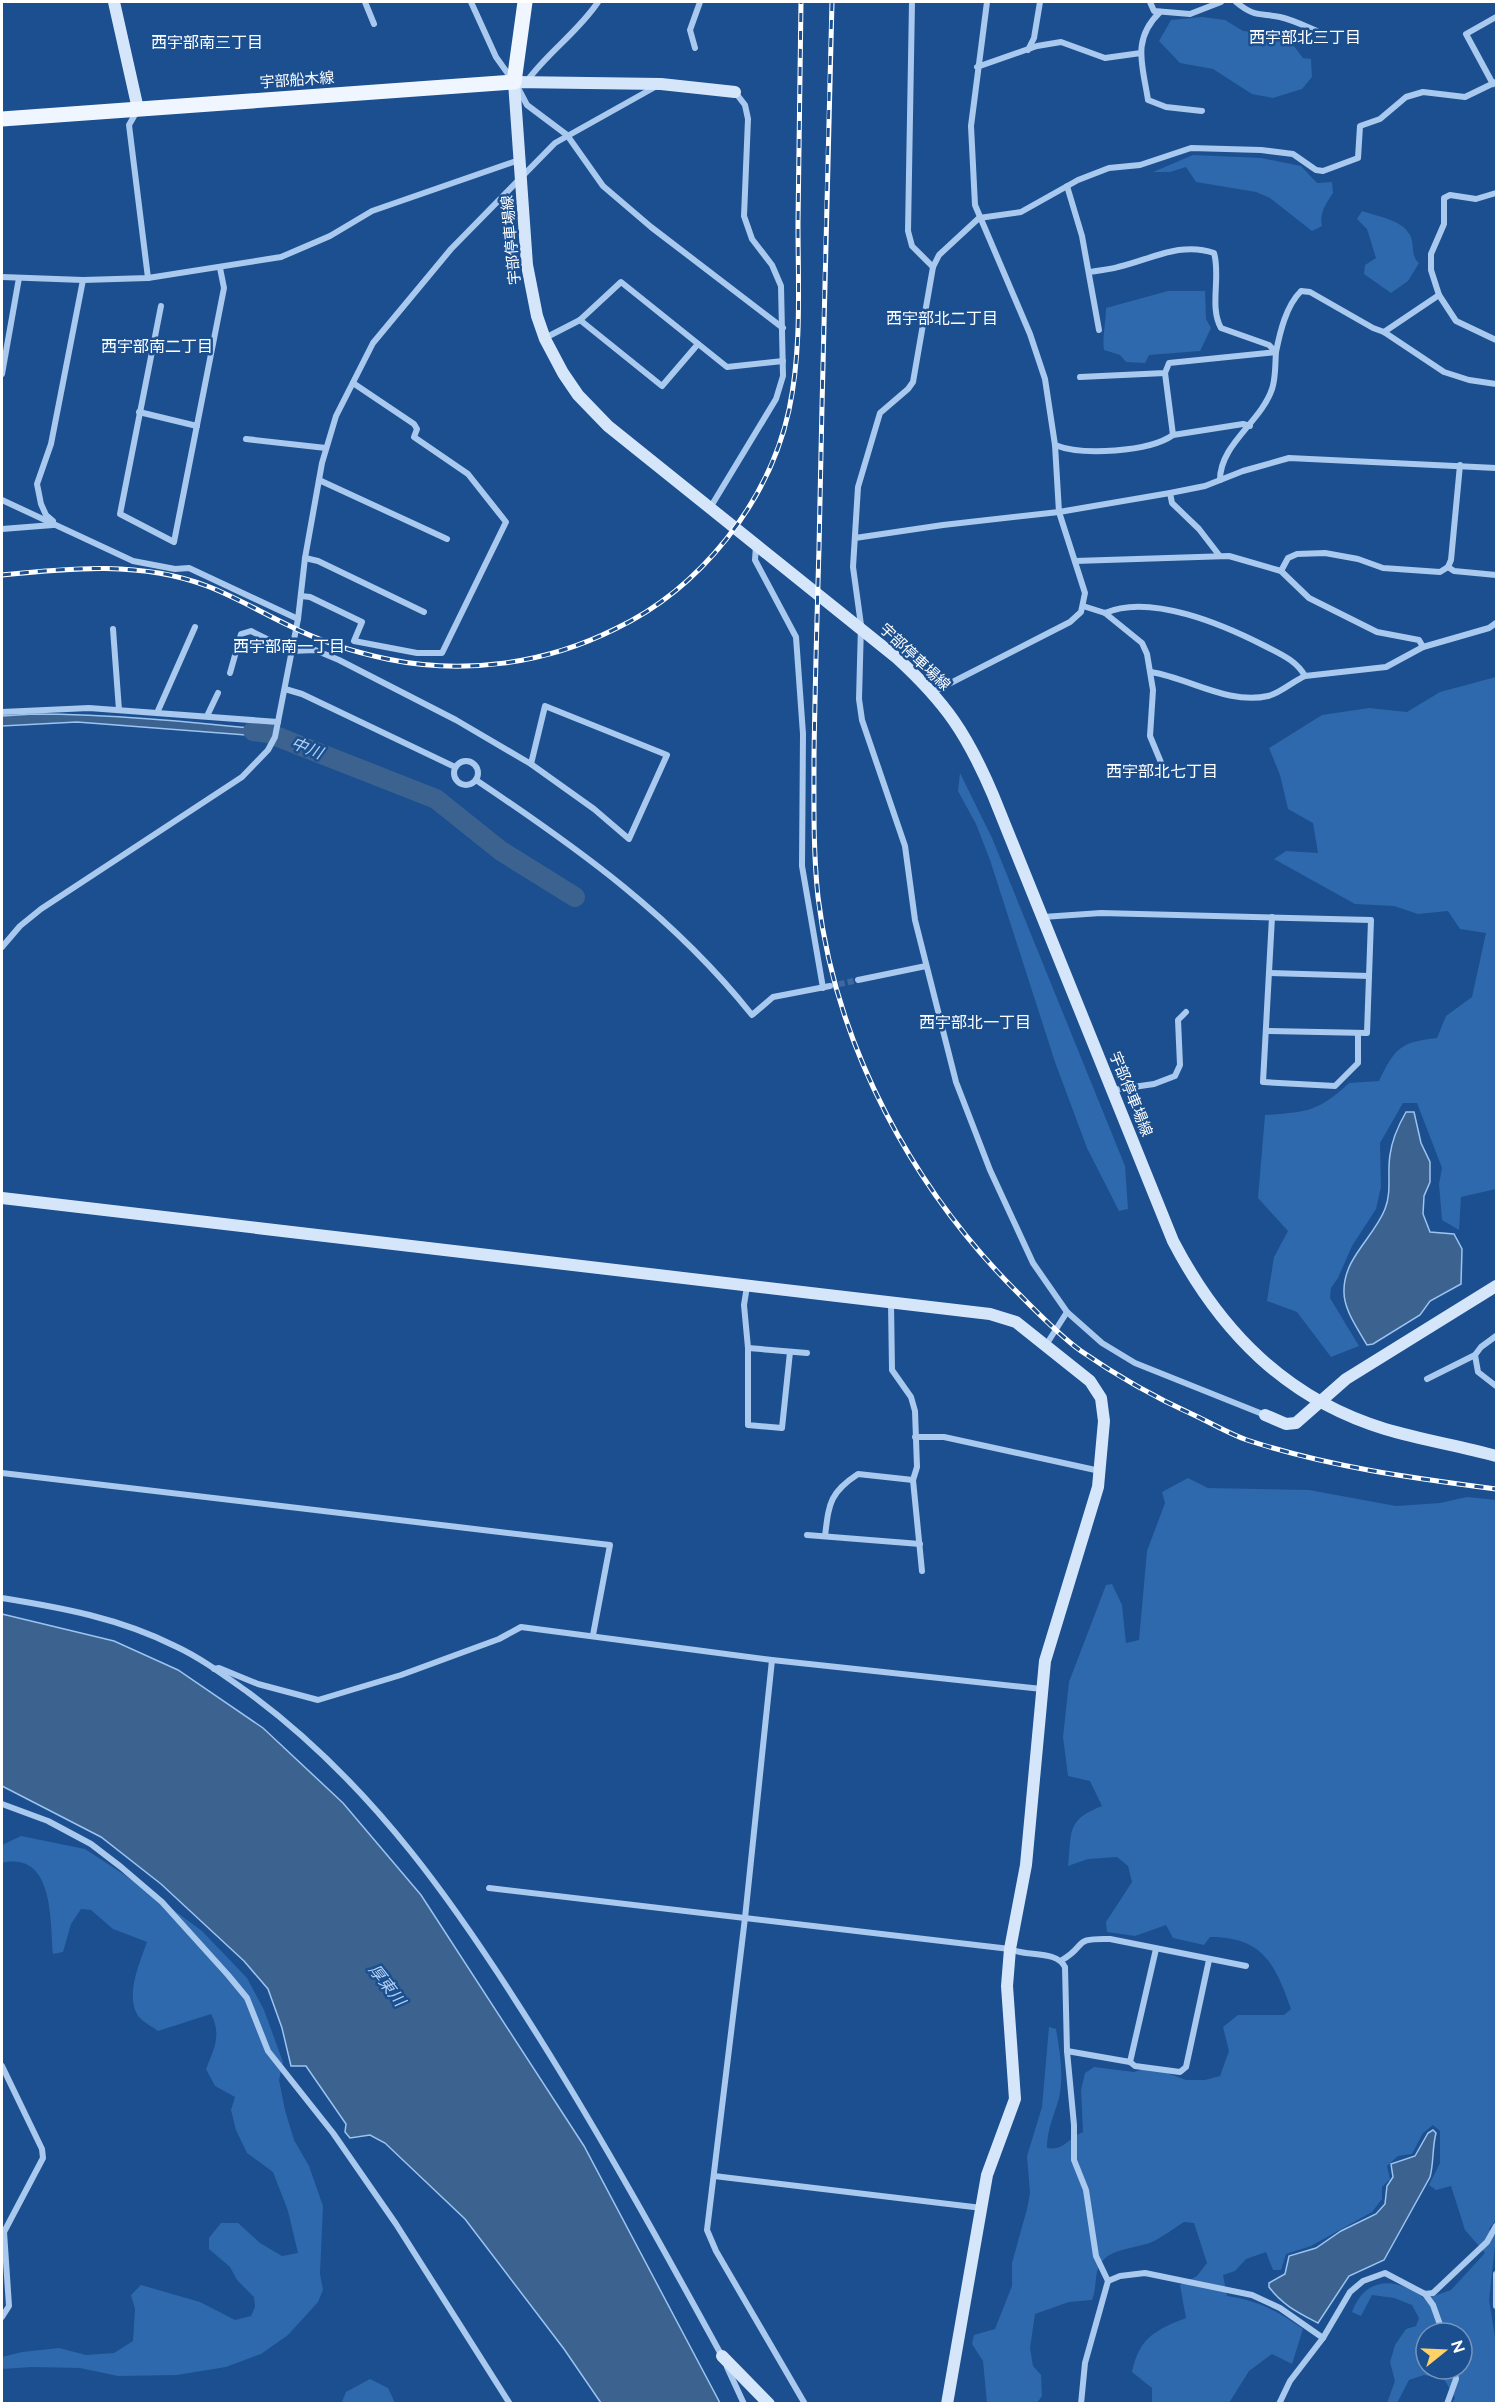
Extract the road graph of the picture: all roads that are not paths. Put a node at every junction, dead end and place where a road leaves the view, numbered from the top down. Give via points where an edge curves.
1 (114, 2) edge
2 (365, 2) edge
3 (471, 2) edge
4 (525, 2) edge
5 (598, 2) edge
6 (700, 2) edge
7 (912, 2) edge
8 (987, 2) edge
9 (1040, 2) edge
10 (1150, 2) edge
11 (1221, 2) edge
12 (1236, 2) edge
13 (1160, 12) junction
14 (1497, 17) edge
15 (375, 24) dead end
16 (1317, 31) dead end
17 (695, 48) dead end
18 (1027, 51) junction
19 (1141, 53) junction
20 (977, 67) junction
21 (520, 82) junction
22 (1495, 83) edge
23 (661, 84) junction
24 (735, 92) joint
25 (138, 109) junction
26 (1202, 111) dead end
27 (2, 119) edge
28 (567, 135) junction
29 (520, 159) junction
30 (521, 177) junction
31 (1067, 186) junction
32 (1497, 193) edge
33 (979, 218) junction
34 (933, 267) junction
35 (220, 268) junction
36 (1090, 272) junction
37 (2, 277) edge
38 (19, 278) junction
39 (148, 278) junction
40 (83, 280) junction
41 (1439, 294) junction
42 (161, 306) dead end
43 (580, 320) junction
44 (783, 328) junction
45 (1099, 330) dead end
46 (1384, 332) junction
47 (545, 339) junction
48 (1497, 340) edge
49 (698, 344) junction
50 (1276, 352) junction
51 (783, 361) junction
52 (1165, 373) junction
53 (2, 374) edge
54 (1080, 377) dead end
55 (1495, 382) edge
56 (352, 383) junction
57 (139, 412) junction
58 (197, 426) junction
59 (1250, 426) junction
60 (1173, 435) junction
61 (246, 439) dead end
62 (1055, 445) junction
63 (326, 448) junction
64 (1460, 465) junction
65 (1497, 468) edge
66 (319, 480) junction
67 (1220, 480) junction
68 (1170, 493) junction
69 (2, 500) edge
70 (710, 508) junction
71 (1059, 512) junction
72 (57, 524) junction
73 (2, 529) edge
74 (855, 538) junction
75 (447, 539) dead end
76 (752, 542) junction
77 (1219, 555) junction
78 (305, 558) junction
79 (1075, 561) junction
80 (1448, 567) junction
81 (1281, 571) junction
82 (1497, 575) edge
83 (301, 596) junction
84 (1083, 606) junction
85 (424, 612) dead end
86 (1105, 613) junction
87 (298, 619) junction
88 (1497, 623) edge
89 (195, 627) dead end
90 (113, 629) dead end
91 (1424, 647) junction
92 (291, 651) junction
93 (1151, 672) junction
94 (230, 673) dead end
95 (1305, 676) junction
96 (285, 689) junction
97 (933, 692) junction
98 (218, 693) dead end
99 (119, 710) junction
100 (2, 712) edge
101 (158, 713) junction
102 (207, 716) junction
103 (278, 722) junction
104 (531, 764) junction
105 (455, 767) junction
106 (1165, 771) dead end
107 (476, 780) junction
108 (1043, 917) junction
109 (1272, 917) junction
110 (2, 947) edge
111 (926, 966) junction
112 (1269, 973) junction
113 (1369, 976) junction
114 (858, 980) tunnel mouth
115 (1186, 1012) dead end
116 (1266, 1031) junction
117 (1358, 1034) junction
118 (1113, 1090) junction
119 (2, 1198) edge
120 (747, 1285) junction
121 (1497, 1286) edge
122 (891, 1302) junction
123 (1067, 1311) junction
124 (1497, 1336) edge
125 (1046, 1345) junction
126 (748, 1348) junction
127 (790, 1352) junction
128 (807, 1353) dead end
129 (1475, 1355) junction
130 (1427, 1379) dead end
131 (1497, 1386) edge
132 (1320, 1401) junction
133 (1265, 1415) joint
134 (915, 1437) junction
135 (1497, 1456) edge
136 (1100, 1472) junction
137 (2, 1473) edge
138 (913, 1480) junction
139 (807, 1535) dead end
140 (825, 1536) junction
141 (920, 1544) junction
142 (922, 1570) dead end
143 (2, 1598) edge
144 (593, 1635) junction
145 (772, 1660) junction
146 (213, 1669) junction
147 (1043, 1690) junction
148 (2, 1804) edge
149 (489, 1888) dead end
150 (745, 1918) junction
151 (1010, 1949) junction
152 (1156, 1949) junction
153 (1062, 1960) junction
154 (1209, 1960) junction
155 (1246, 1966) dead end
156 (1067, 2050) junction
157 (1130, 2062) junction
158 (2, 2066) edge
159 (714, 2176) junction
160 (982, 2208) junction
161 (1497, 2226) edge
162 (1497, 2274) edge
163 (1108, 2281) junction
164 (1425, 2294) junction
165 (1497, 2306) edge
166 (2, 2317) edge
167 (1438, 2321) edge
168 (1323, 2338) junction
169 (722, 2356) junction
170 (1455, 2381) edge
171 (510, 2403) edge
172 (744, 2403) edge
173 (769, 2403) edge
174 (805, 2403) edge
175 (947, 2403) edge
176 (1081, 2403) edge
177 (1279, 2403) edge
178 (1447, 2403) edge

1 - 25 street
2 - 15 street
3 - 21 street via 496,57
4 - 21 main road
5 - 21 street via 571,37
6 - 17 street via 690,30
7 - 34 street via 908,231 912,246
8 - 20 street
9 - 18 street via 1034,38
10 - 13 street via 1154,11
11 - 13 street via 1190,14
12 - 16 street via 1248,12 1281,17
13 - 19 street via 1149,22
14 - 22 street via 1466,34
18 - 19 street via 1061,42 1105,58
18 - 20 street
19 - 26 street via 1148,100 1166,108
20 - 33 street via 971,126
21 - 23 street
21 - 25 main road, 宇部船木線
21 - 28 street via 527,105
21 - 29 street, 宇部停車場線
22 - 31 street via 1465,97 1423,92 1406,97 1380,119 1360,126 1358,158 1323,171 1293,154 1191,148 1140,165 1094,172
23 - 24 street
23 - 28 street
24 - 44 street via 748,113 744,216 752,239 778,276 783,296
25 - 27 main road, 宇部船木線
25 - 39 street via 129,125
28 - 30 street
28 - 44 street via 603,186
29 - 30 street, 宇部停車場線
29 - 35 street via 372,211 330,236 281,257
30 - 47 street, 宇部停車場線 via 527,265
30 - 56 street via 451,249 391,319
31 - 33 street via 1021,212
31 - 36 street
32 - 41 street via 1476,199 1450,195 1444,198 1444,224 1431,254 1431,270
33 - 34 street via 939,255
33 - 62 street via 1040,361
34 - 74 street via 913,382 880,413 872,433 858,486
35 - 39 street
35 - 58 street via 224,288
36 - 45 street
36 - 50 street via 1170,250 1201,248 1214,253 1221,328 1269,345
37 - 38 street
38 - 40 street
38 - 53 street
39 - 40 street
40 - 72 street via 51,444 37,484 46,515
41 - 46 street
41 - 48 street via 1456,321
42 - 57 street
43 - 47 street
43 - 49 street via 621,282
43 - 49 street via 662,386
44 - 51 street
46 - 50 street via 1311,292 1301,291 1295,297
46 - 55 street via 1444,372
47 - 70 street, 宇部停車場線 via 563,373 592,411
49 - 51 street via 727,367
50 - 52 street via 1169,363
50 - 59 street via 1272,389
51 - 70 street via 781,390
52 - 54 street
52 - 60 street
56 - 63 street
56 - 83 street via 414,424 414,437 468,474 506,522 442,653 417,653 354,641 362,622
57 - 58 street
57 - 58 street via 120,514 174,542
59 - 60 street
59 - 67 street via 1227,454 1220,467
60 - 62 street via 1163,442 1140,447 1103,450
61 - 63 street
62 - 71 street
63 - 66 street
64 - 65 street
64 - 67 street via 1289,458
64 - 80 street
66 - 75 street
66 - 78 street
67 - 68 street
68 - 71 street
68 - 77 street via 1172,503
69 - 72 street
70 - 76 street, 宇部停車場線
71 - 74 street
71 - 79 street
72 - 73 street
72 - 87 street via 133,561 189,568
74 - 111 street via 862,720 905,846
76 - 97 street, 宇部停車場線
76 - 107 street via 755,560 796,637 803,734 802,866 826,987 773,998 752,1015 718,972 664,919 576,847
77 - 79 street
77 - 81 street
78 - 83 street
78 - 85 street
79 - 84 street via 1085,592
80 - 81 street via 1436,572 1406,571 1325,553 1297,554 1288,558
80 - 82 street
81 - 91 street via 1309,598 1324,606 1377,632 1419,640
83 - 87 street
84 - 86 street
84 - 97 street via 1070,622
86 - 93 street via 1142,643
86 - 95 street via 1116,608 1137,608 1212,620 1297,664
87 - 92 street
88 - 91 street
89 - 101 street
90 - 99 street
91 - 95 street via 1386,667
92 - 94 street via 251,631 241,634
92 - 96 street
92 - 104 street via 315,650 339,660 438,710
93 - 95 street via 1252,698 1277,693
93 - 106 street via 1150,736
96 - 103 street
96 - 105 street
97 - 108 street, 宇部停車場線 via 975,753
98 - 102 street
99 - 100 street
99 - 101 street
101 - 102 street
102 - 103 street
103 - 110 street via 268,750 242,777 41,909
104 - 104 street via 546,706 667,755 629,838
105 - 107 street via 453,774 463,785
105 - 107 street via 460,761 476,764
108 - 109 street via 1101,913
108 - 118 street, 宇部停車場線
109 - 112 street
109 - 113 street via 1371,920
111 - 114 street
111 - 123 street via 956,1082 990,1170 1033,1263
112 - 113 street
112 - 116 street
113 - 117 street via 1367,1033
115 - 118 street via 1178,1020 1180,1065 1175,1076 1160,1083
116 - 117 street
116 - 117 street via 1263,1082 1335,1086 1358,1063
118 - 132 street, 宇部停車場線 via 1173,1241 1201,1291 1246,1346 1296,1387
119 - 120 street
120 - 122 street
120 - 126 street via 744,1305
121 - 132 street via 1387,1352
122 - 125 street via 1006,1318
122 - 134 street via 892,1370 911,1397
123 - 125 street
123 - 133 street via 1102,1343 1128,1359
124 - 129 street
125 - 136 street via 1090,1381 1101,1398 1104,1421
126 - 127 street
126 - 127 street via 748,1425 782,1428
127 - 128 street
129 - 130 street
129 - 131 street via 1478,1372
132 - 133 street via 1296,1423 1286,1424
132 - 135 street, 宇部停車場線 via 1386,1429
134 - 136 street via 944,1437
134 - 138 street via 917,1467
136 - 147 street via 1048,1651
137 - 144 street via 609,1545
138 - 140 street via 858,1474 834,1493
138 - 141 street
139 - 140 street
140 - 141 street
141 - 142 street
143 - 146 street via 93,1614 169,1643
144 - 145 street
144 - 146 street via 521,1627 401,1675 318,1700
145 - 147 street
145 - 150 street
146 - 169 street via 291,1726 328,1761 381,1815 455,1907 576,2097
147 - 151 street via 1026,1864
148 - 171 street via 48,1821 114,1861 162,1902 228,1975 247,1998 268,2051 333,2133 390,2215
149 - 150 street
150 - 151 street
150 - 159 street
151 - 153 street
151 - 160 street via 1007,1986 1015,2099 987,2175
152 - 153 street via 1091,1938 1083,1940
152 - 154 street
152 - 157 street
153 - 156 street
154 - 155 street
154 - 157 street via 1186,2067 1180,2072
156 - 157 street
156 - 163 street via 1074,2160 1086,2190 1096,2256
158 - 166 street via 43,2158 4,2232 9,2306
159 - 160 street
159 - 174 street via 707,2230 710,2240
160 - 175 street
161 - 164 street via 1487,2242 1440,2289
162 - 165 street
163 - 168 street via 1145,2273 1252,2295 1280,2308
163 - 176 street via 1084,2363
164 - 167 street
164 - 168 street via 1385,2273 1378,2274 1350,2292
168 - 177 street via 1290,2381
169 - 172 street
169 - 173 street
170 - 178 street

